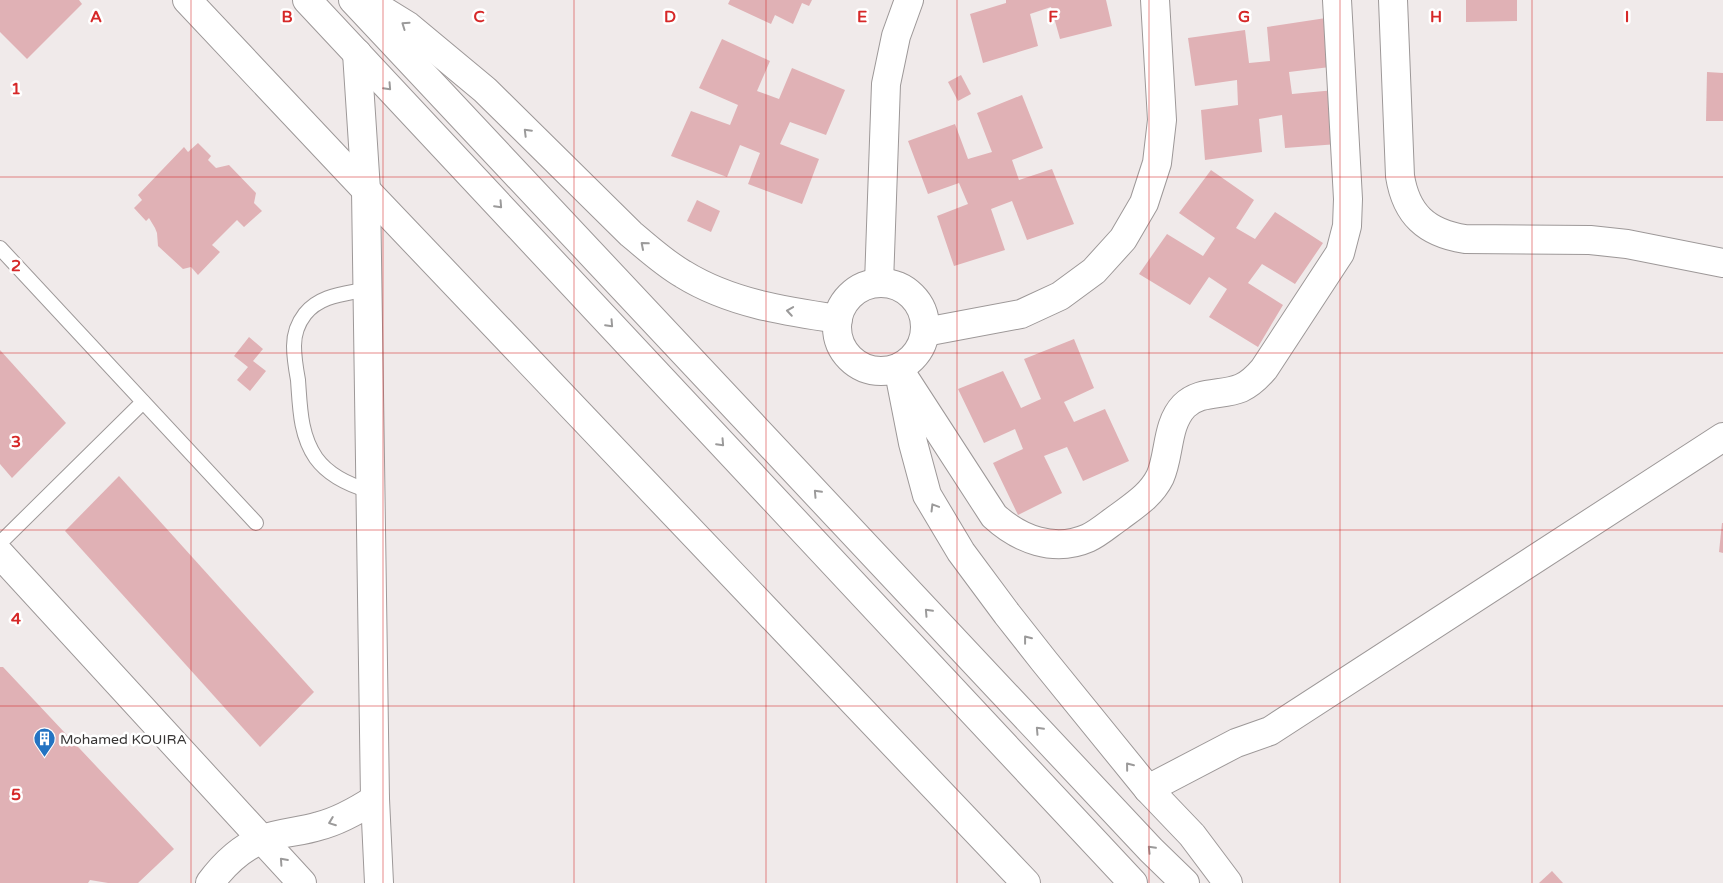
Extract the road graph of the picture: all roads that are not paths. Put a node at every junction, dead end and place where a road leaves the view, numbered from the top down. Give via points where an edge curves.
1 (187, 0) edge
2 (307, 0) edge
3 (353, 0) edge
4 (366, 0) edge
5 (909, 0) edge
6 (1155, 0) edge
7 (1337, 0) edge
8 (1393, 0) edge
9 (357, 53) junction
10 (366, 190) junction
11 (0, 248) edge
12 (1723, 263) edge
13 (879, 283) junction
14 (367, 289) junction
15 (838, 319) junction
16 (925, 332) junction
17 (898, 368) junction
18 (143, 402) junction
19 (1723, 437) edge
20 (370, 491) junction
21 (256, 523) dead end
22 (0, 543) edge
23 (0, 554) edge
24 (1148, 789) junction
25 (375, 799) junction
26 (263, 839) junction
27 (210, 883) edge
28 (302, 883) edge
29 (379, 883) edge
30 (1026, 883) edge
31 (1133, 883) edge
32 (1185, 883) edge
33 (1228, 883) edge

1 - 10 main road
2 - 9 main road
32 -> 3 main road
15 -> 4 main road via 777,310 744,301 712,289 656,256 485,90 408,26
5 - 13 main road via 896,36 886,84
6 - 16 main road via 1162,120 1157,162 1144,203 1123,239 1094,271 1060,296 1021,314
7 - 17 main road via 1348,199 1347,226 1340,253 1257,376 1241,388 1192,399 1179,412 1160,476 1143,500 1089,538 1081,540 1055,544 1038,542 1007,528 994,516
8 - 12 main road via 1400,176 1407,203 1425,225 1464,240 1590,240
9 - 10 main road
9 -> 31 main road
10 - 14 main road
10 - 30 main road
11 - 18 lane
13 - 15 main road via 860,288 852,294 845,301
13 - 16 main road via 900,287 917,301 925,321
14 - 20 main road
14 - 20 lane via 322,299 313,306 298,324 294,346 303,432 308,446 316,459 339,479
15 - 17 main road via 838,339 856,364 877,371
16 - 17 main road via 914,357
24 -> 17 main road via 1007,614 962,552 927,495 912,443
18 - 21 lane
18 - 22 lane
19 - 24 main road via 1270,732 1236,743
20 - 25 main road
23 - 26 main road
24 - 33 main road via 1192,836
25 -> 26 main road via 320,826
25 - 29 main road
26 - 27 main road via 240,851
28 -> 26 main road

